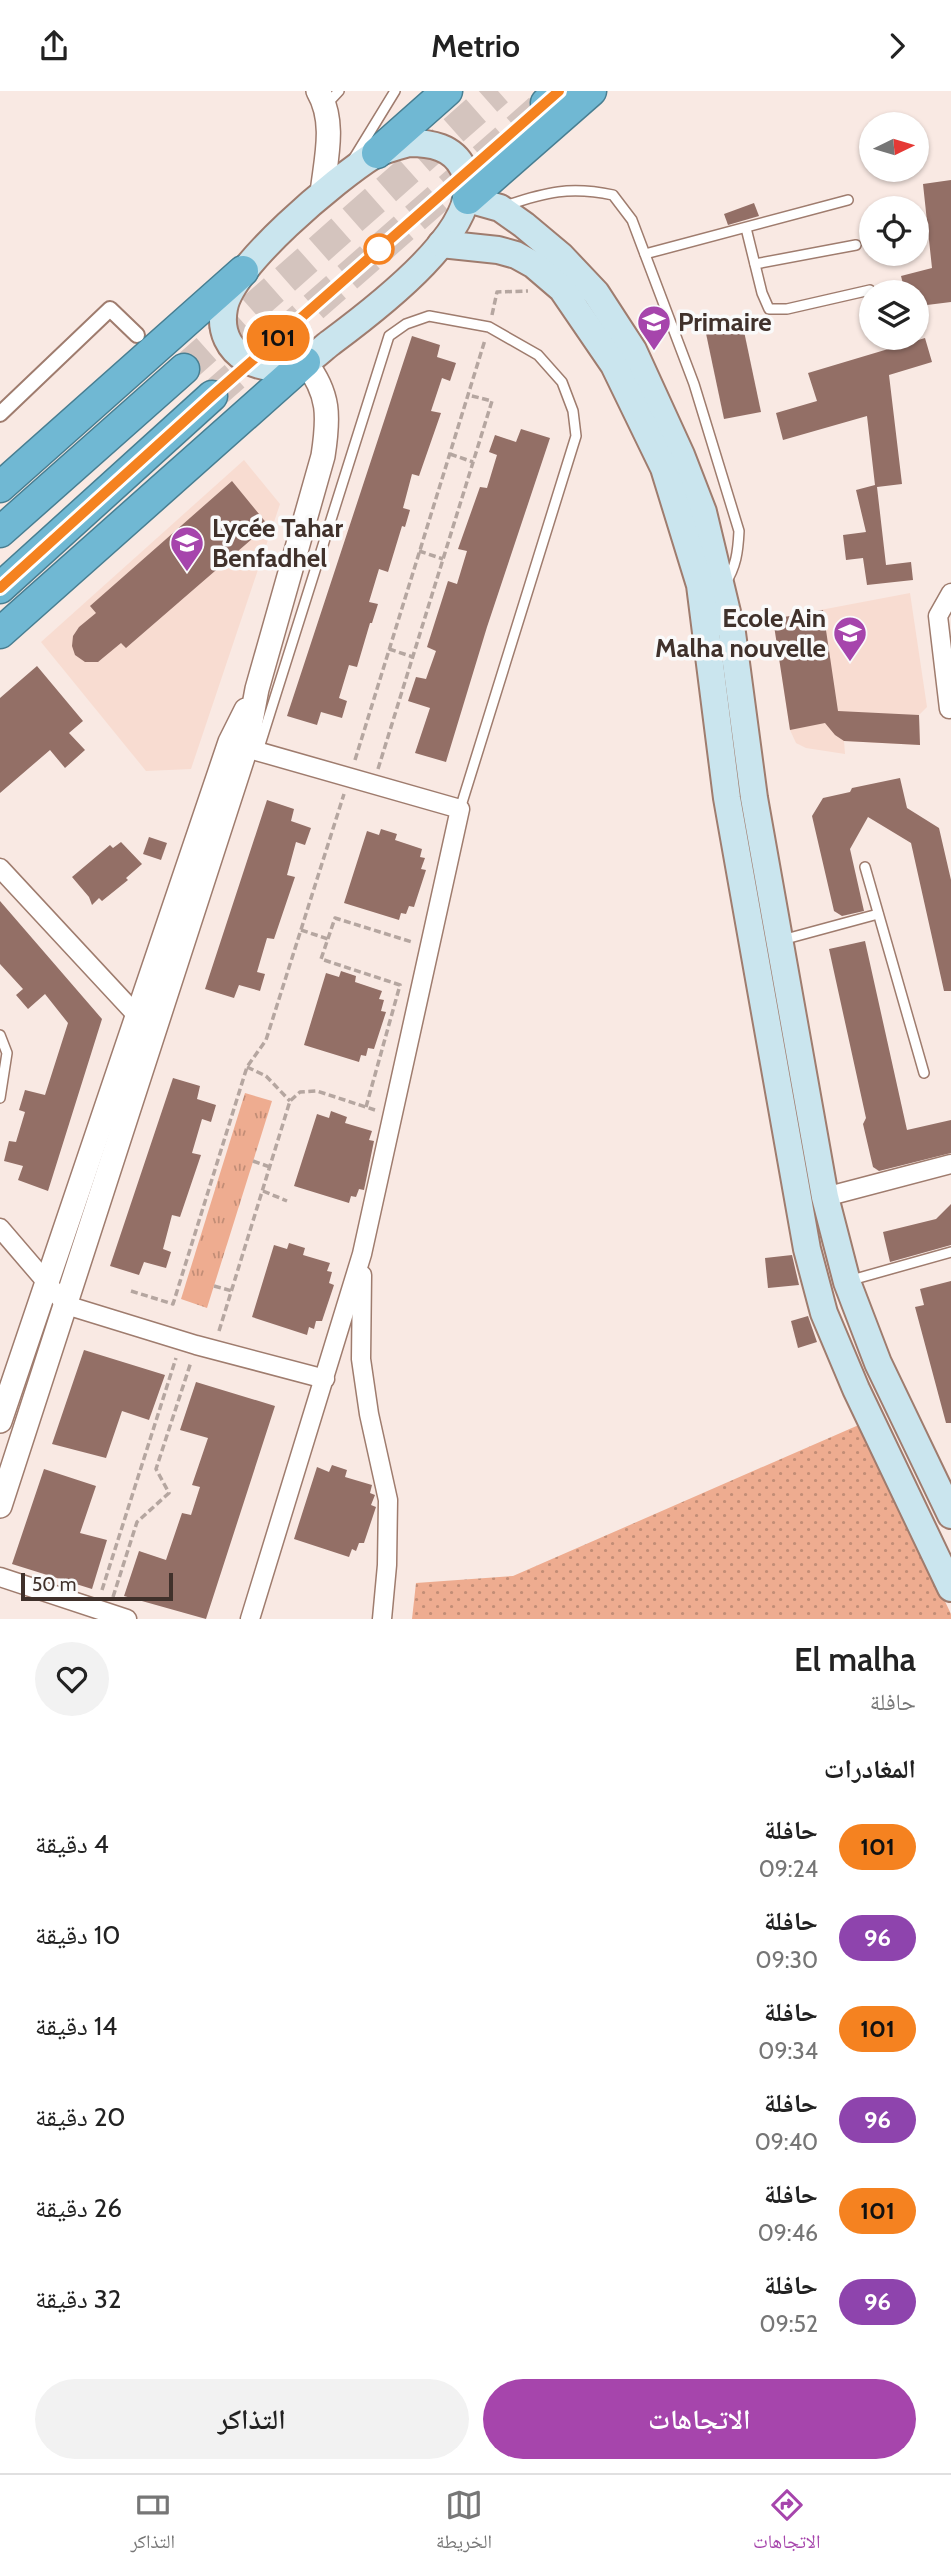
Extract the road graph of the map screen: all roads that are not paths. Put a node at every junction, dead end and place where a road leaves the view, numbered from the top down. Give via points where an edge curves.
1 (395, 91) edge
2 (447, 91) edge
3 (591, 91) edge
4 (328, 96) edge
5 (377, 153) junction
6 (343, 176) junction
7 (322, 193) junction
8 (468, 199) junction
9 (848, 199) dead end
10 (500, 208) junction
11 (746, 228) junction
12 (441, 244) junction
13 (856, 245) dead end
14 (645, 254) junction
15 (755, 264) junction
16 (243, 271) junction
17 (859, 293) edge
18 (137, 335) dead end
19 (305, 362) junction
20 (184, 369) tunnel mouth
21 (212, 396) tunnel mouth
22 (0, 414) edge
23 (0, 487) edge
24 (0, 532) edge
25 (0, 588) edge
26 (722, 590) junction
27 (951, 593) edge
28 (0, 633) edge
29 (257, 689) junction
30 (949, 709) dead end
31 (252, 750) junction
32 (460, 809) junction
33 (864, 867) dead end
34 (0, 868) edge
35 (878, 914) junction
36 (780, 941) junction
37 (137, 1015) junction
38 (0, 1035) edge
39 (155, 1035) junction
40 (924, 1073) dead end
41 (0, 1098) edge
42 (951, 1164) edge
43 (825, 1197) junction
44 (0, 1229) edge
45 (951, 1252) edge
46 (362, 1254) junction
47 (46, 1282) junction
48 (847, 1282) junction
49 (66, 1305) junction
50 (325, 1378) junction
51 (0, 1421) edge
52 (0, 1506) edge
53 (951, 1515) edge
54 (0, 1577) edge
55 (951, 1588) edge
56 (127, 1619) edge
57 (250, 1619) edge
58 (382, 1619) edge

1 - 6 lane
2 - 5 highway
3 - 8 highway
4 - 7 street
5 - 6 main road
5 - 8 main road via 409,143 442,147 459,160 469,179
6 - 7 main road
7 - 16 main road
8 - 10 main road
8 - 12 main road
9 - 11 lane
10 - 14 lane via 544,192 589,190 613,195 632,220
10 - 26 main road via 561,256 588,284 634,350 703,512
11 - 14 lane
11 - 15 lane
12 - 19 main road via 399,287
12 - 55 main road via 516,255 562,289 614,365 664,468 700,585 727,798 807,1249 824,1313 856,1389
13 - 15 lane
14 - 26 lane via 694,384 739,531 734,571
15 - 17 lane via 769,309
16 - 19 main road via 224,307 226,340 237,354 258,367 283,368
16 - 23 highway
18 - 22 street via 110,309
19 - 28 highway
19 - 29 street via 320,381 327,432
20 - 24 highway
21 - 25 highway
26 - 36 main road
27 - 30 street via 938,616
29 - 31 street
29 - 37 street via 230,742
31 - 32 street
31 - 32 lane via 389,336 429,316 489,327 538,355 562,382 576,436
31 - 39 street
32 - 46 street
33 - 35 lane
34 - 37 street
35 - 36 lane
35 - 40 lane
36 - 43 main road
37 - 39 street
37 - 47 street
38 - 41 lane via 7,1053
39 - 49 street
42 - 43 street
43 - 48 main road
44 - 47 street
45 - 48 lane
46 - 50 street
46 - 58 street via 361,1359 388,1500
47 - 49 street
47 - 51 street
48 - 53 main road via 878,1363
49 - 50 street
49 - 52 street
50 - 57 street
54 - 56 street

